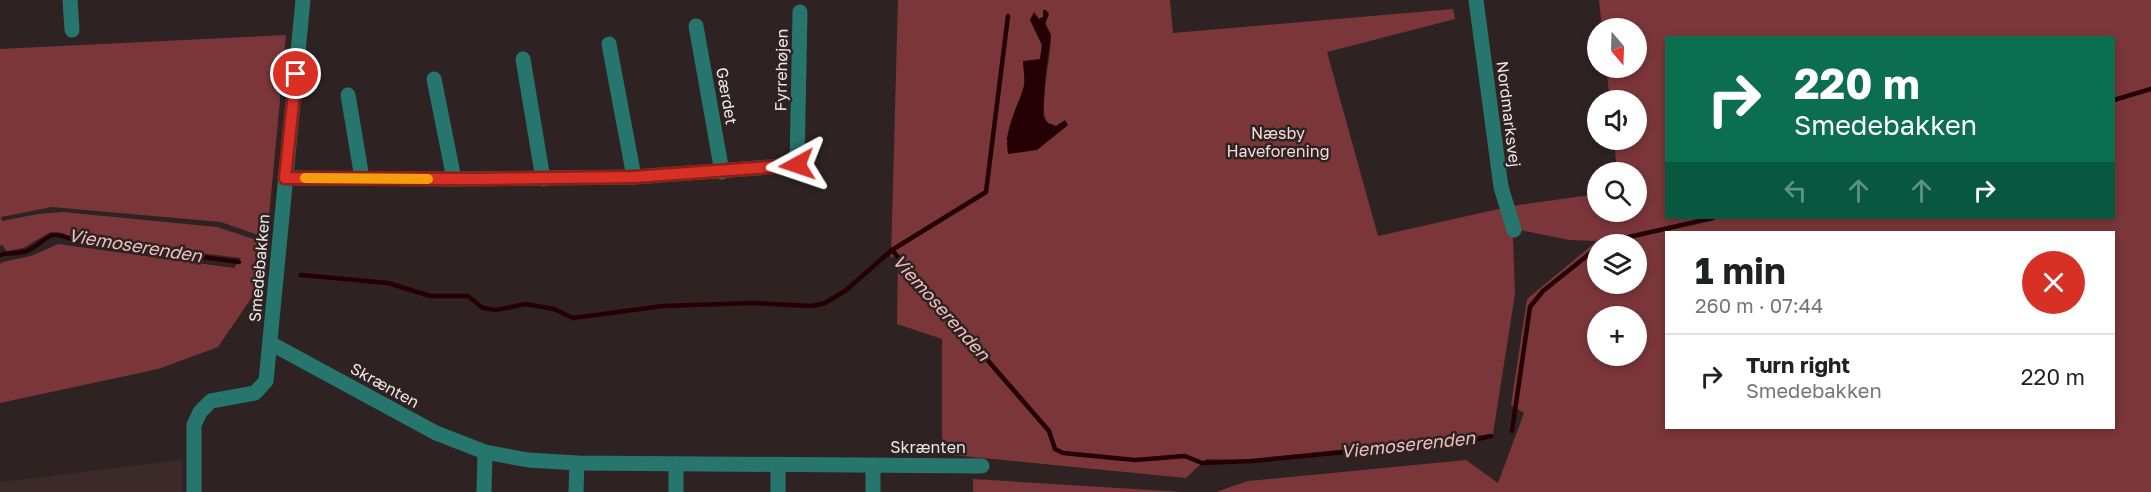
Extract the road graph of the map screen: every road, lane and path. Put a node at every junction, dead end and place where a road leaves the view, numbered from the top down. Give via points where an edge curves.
1 (70, 0) edge
2 (303, 0) edge
3 (1476, 0) edge
4 (800, 12) dead end
5 (696, 26) dead end
6 (72, 30) dead end
7 (609, 44) dead end
8 (523, 59) dead end
9 (434, 79) dead end
10 (348, 95) dead end
11 (722, 172) junction
12 (634, 177) junction
13 (285, 178) junction
14 (363, 178) junction
15 (454, 179) junction
16 (543, 179) junction
17 (1514, 230) dead end
18 (270, 343) junction
19 (485, 452) junction
20 (577, 463) junction
21 (676, 464) junction
22 (778, 465) junction
23 (873, 465) junction
24 (982, 466) dead end
25 (194, 492) edge
26 (484, 492) edge
27 (576, 492) edge
28 (676, 492) edge
29 (778, 492) edge
30 (873, 492) edge

1 - 6 street
2 - 13 street, Smedebakken
3 - 17 street, Nordmarksvej via 1501,187
4 - 11 street, Fyrrehøjen via 797,165
5 - 11 street, Gærdet
7 - 12 street
8 - 16 street
9 - 15 street
10 - 14 street
11 - 12 street
12 - 16 street
13 - 14 street
13 - 18 street, Smedebakken
14 - 15 street
15 - 16 street
18 - 19 street, Skrænten via 436,433
18 - 25 street, Smedebakken via 266,381 255,393 211,401 200,412 194,425
19 - 20 street, Skrænten
19 - 26 street
20 - 21 street, Skrænten
20 - 27 street
21 - 22 street, Skrænten
21 - 28 street
22 - 23 street, Skrænten
22 - 29 street
23 - 24 street, Skrænten
23 - 30 street, Skrænten

